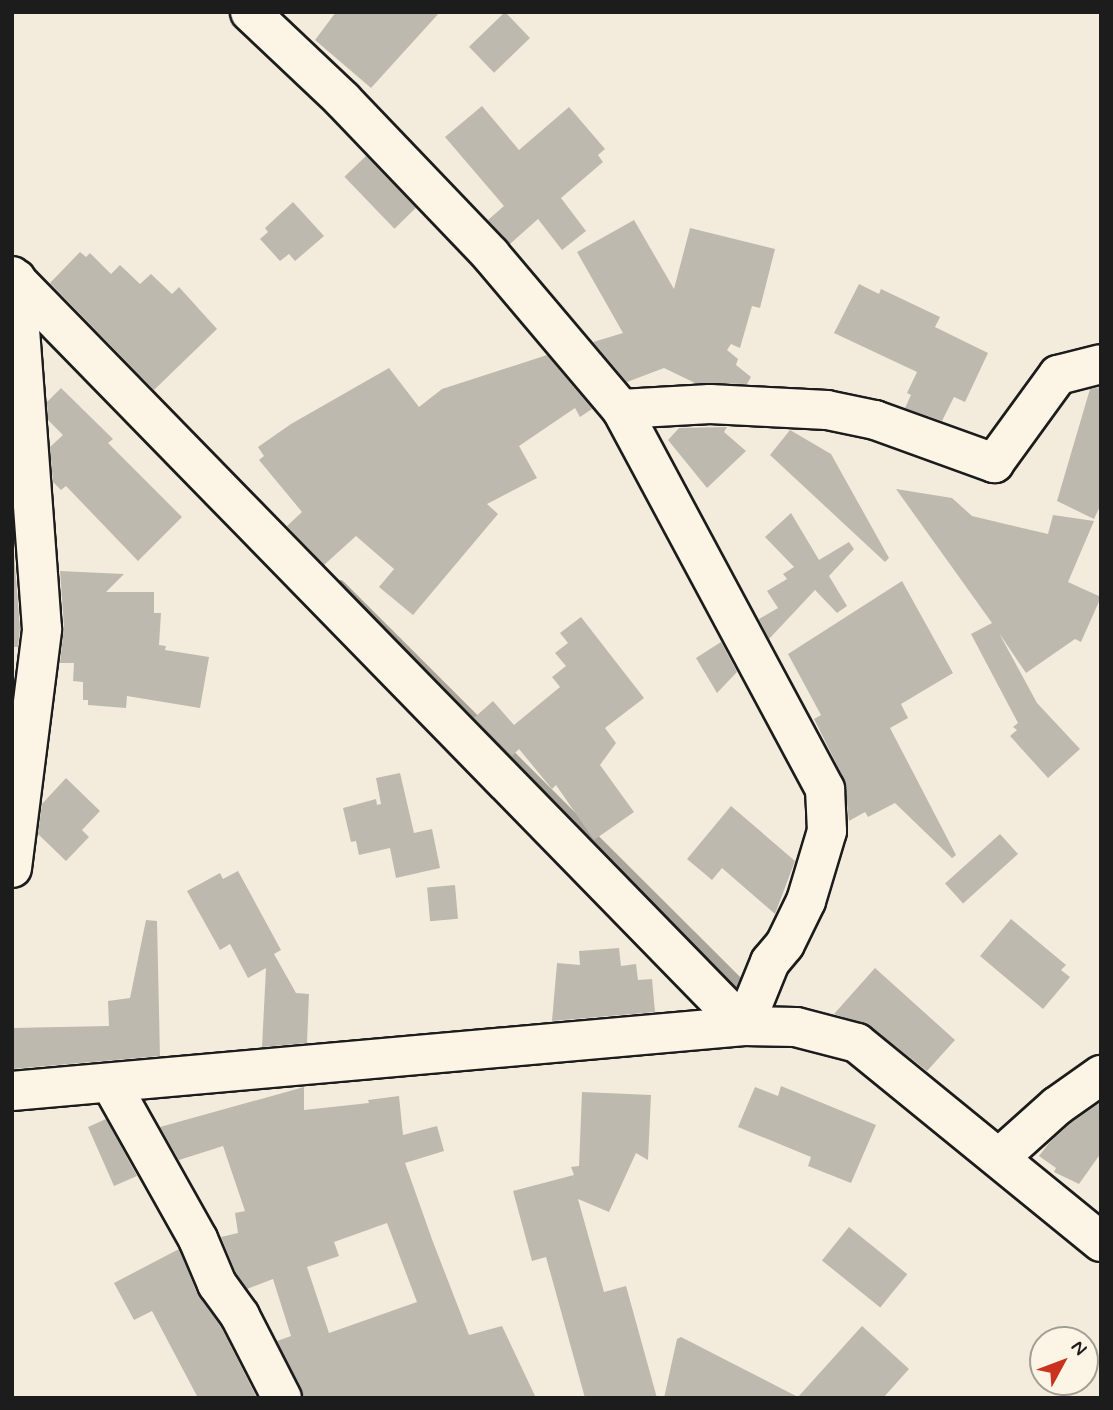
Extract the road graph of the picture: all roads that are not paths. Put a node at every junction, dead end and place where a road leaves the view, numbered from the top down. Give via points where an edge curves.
1 (250, 12) edge
2 (14, 278) edge
3 (1101, 364) edge
4 (621, 409) junction
5 (12, 868) edge
6 (744, 1026) junction
7 (1101, 1075) edge
8 (111, 1084) junction
9 (12, 1091) edge
10 (999, 1158) junction
11 (1101, 1242) edge
12 (282, 1398) edge

1 - 4 street via 343,100 491,255
2 - 5 street via 41,629
2 - 6 street
3 - 4 street via 1058,375 994,463 875,420 827,410 710,404
4 - 6 street via 825,789 827,831 806,901 785,944 770,962
6 - 8 street
6 - 10 street via 796,1027 857,1043
7 - 10 street via 1057,1106
8 - 9 street
8 - 12 street
10 - 11 street

